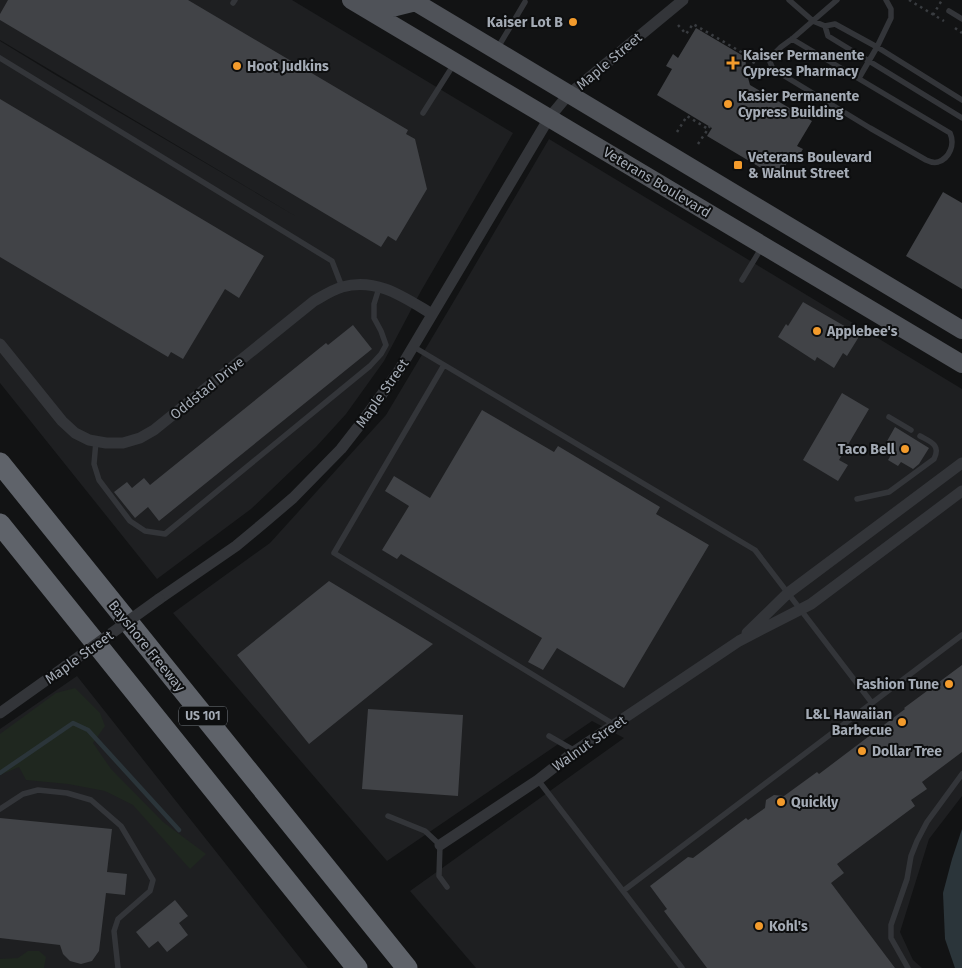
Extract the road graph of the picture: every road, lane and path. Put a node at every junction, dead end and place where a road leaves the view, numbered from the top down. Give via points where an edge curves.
1 (683, 0) edge
2 (789, 0) edge
3 (838, 0) edge
4 (886, 0) edge
5 (909, 0) edge
6 (942, 0) edge
7 (415, 1) edge
8 (525, 2) dead end
9 (359, 4) edge
10 (949, 11) dead end
11 (933, 15) junction
12 (962, 18) edge
13 (814, 21) junction
14 (947, 24) dead end
15 (678, 25) dead end
16 (825, 26) junction
17 (955, 28) dead end
18 (962, 33) edge
19 (792, 39) junction
20 (877, 47) junction
21 (496, 51) junction
22 (0, 58) edge
23 (455, 61) junction
24 (869, 61) junction
25 (747, 74) dead end
26 (859, 78) junction
27 (568, 94) junction
28 (962, 100) edge
29 (423, 113) dead end
30 (549, 118) junction
31 (962, 118) edge
32 (677, 132) dead end
33 (698, 144) dead end
34 (763, 245) junction
35 (742, 280) dead end
36 (342, 287) junction
37 (380, 288) junction
38 (432, 314) junction
39 (962, 330) edge
40 (0, 344) edge
41 (414, 347) junction
42 (962, 364) edge
43 (444, 365) junction
44 (889, 417) dead end
45 (911, 430) dead end
46 (920, 436) dead end
47 (96, 441) junction
48 (0, 463) edge
49 (962, 463) edge
50 (962, 491) edge
51 (857, 499) dead end
52 (0, 524) edge
53 (788, 593) junction
54 (800, 609) junction
55 (962, 635) edge
56 (739, 642) junction
57 (872, 703) junction
58 (0, 713) edge
59 (615, 725) junction
60 (549, 736) dead end
61 (575, 751) junction
62 (962, 774) edge
63 (538, 780) junction
64 (0, 809) edge
65 (388, 816) dead end
66 (440, 845) junction
67 (448, 887) dead end
68 (623, 891) junction
69 (118, 968) edge
70 (357, 968) edge
71 (407, 968) edge
72 (682, 968) edge
73 (908, 968) edge

1 - 27 street, Maple Street
2 - 13 lane
3 - 13 lane
4 - 20 lane via 891,18
5 - 11 path
6 - 11 path
7 - 9 main road via 396,7
7 - 21 main road
8 - 21 lane
9 - 23 main road, Veterans Boulevard
10 - 12 lane
11 - 14 path
13 - 16 lane
13 - 19 lane
15 - 25 path via 686,34 693,24 755,60
16 - 20 lane via 835,24
16 - 24 lane via 828,36
17 - 18 path
19 - 26 lane
19 - 26 lane via 772,56 773,69 926,160 938,162 950,152 953,139 950,133
20 - 24 lane
20 - 28 lane
21 - 27 main road
22 - 36 lane via 332,261
23 - 29 lane
23 - 30 main road, Veterans Boulevard
24 - 26 lane
24 - 31 lane
27 - 30 street, Maple Street
27 - 39 main road
30 - 34 main road, Veterans Boulevard
30 - 38 street, Maple Street
32 - 33 path via 687,116 709,127
34 - 35 lane
34 - 42 main road, Veterans Boulevard
36 - 37 street, Oddstad Drive via 358,284
36 - 47 street, Oddstad Drive via 314,301 154,430 123,443
37 - 38 street, Oddstad Drive via 396,292
37 - 47 lane via 374,304 374,318 386,345 381,354 164,534 145,531 130,522 99,480 94,464
38 - 41 street, Maple Street
40 - 47 street, Oddstad Drive via 62,421 75,433
41 - 43 lane
41 - 58 street, Maple Street, bridge via 362,422 293,498 236,546
43 - 53 lane via 755,550
43 - 59 lane via 334,553
44 - 45 lane
46 - 51 lane via 937,448 934,459 889,492
48 - 71 highway, Bayshore Freeway / US 101
49 - 53 street, Walnut Street
50 - 54 street, Walnut Street
52 - 70 highway, US 101
53 - 54 lane
53 - 56 street, Walnut Street
54 - 56 street, Walnut Street
54 - 57 lane
55 - 57 lane
56 - 59 street, Walnut Street
57 - 68 lane
59 - 61 street, Walnut Street
60 - 61 lane
61 - 63 street, Walnut Street
62 - 73 lane via 927,822 918,841 891,925 891,938
63 - 66 street, Walnut Street
63 - 68 lane
64 - 69 lane via 23,794 38,790 67,793 91,800 122,826 152,880 150,891 118,919 114,931
65 - 66 lane via 425,832
66 - 67 lane via 439,876
68 - 72 lane

